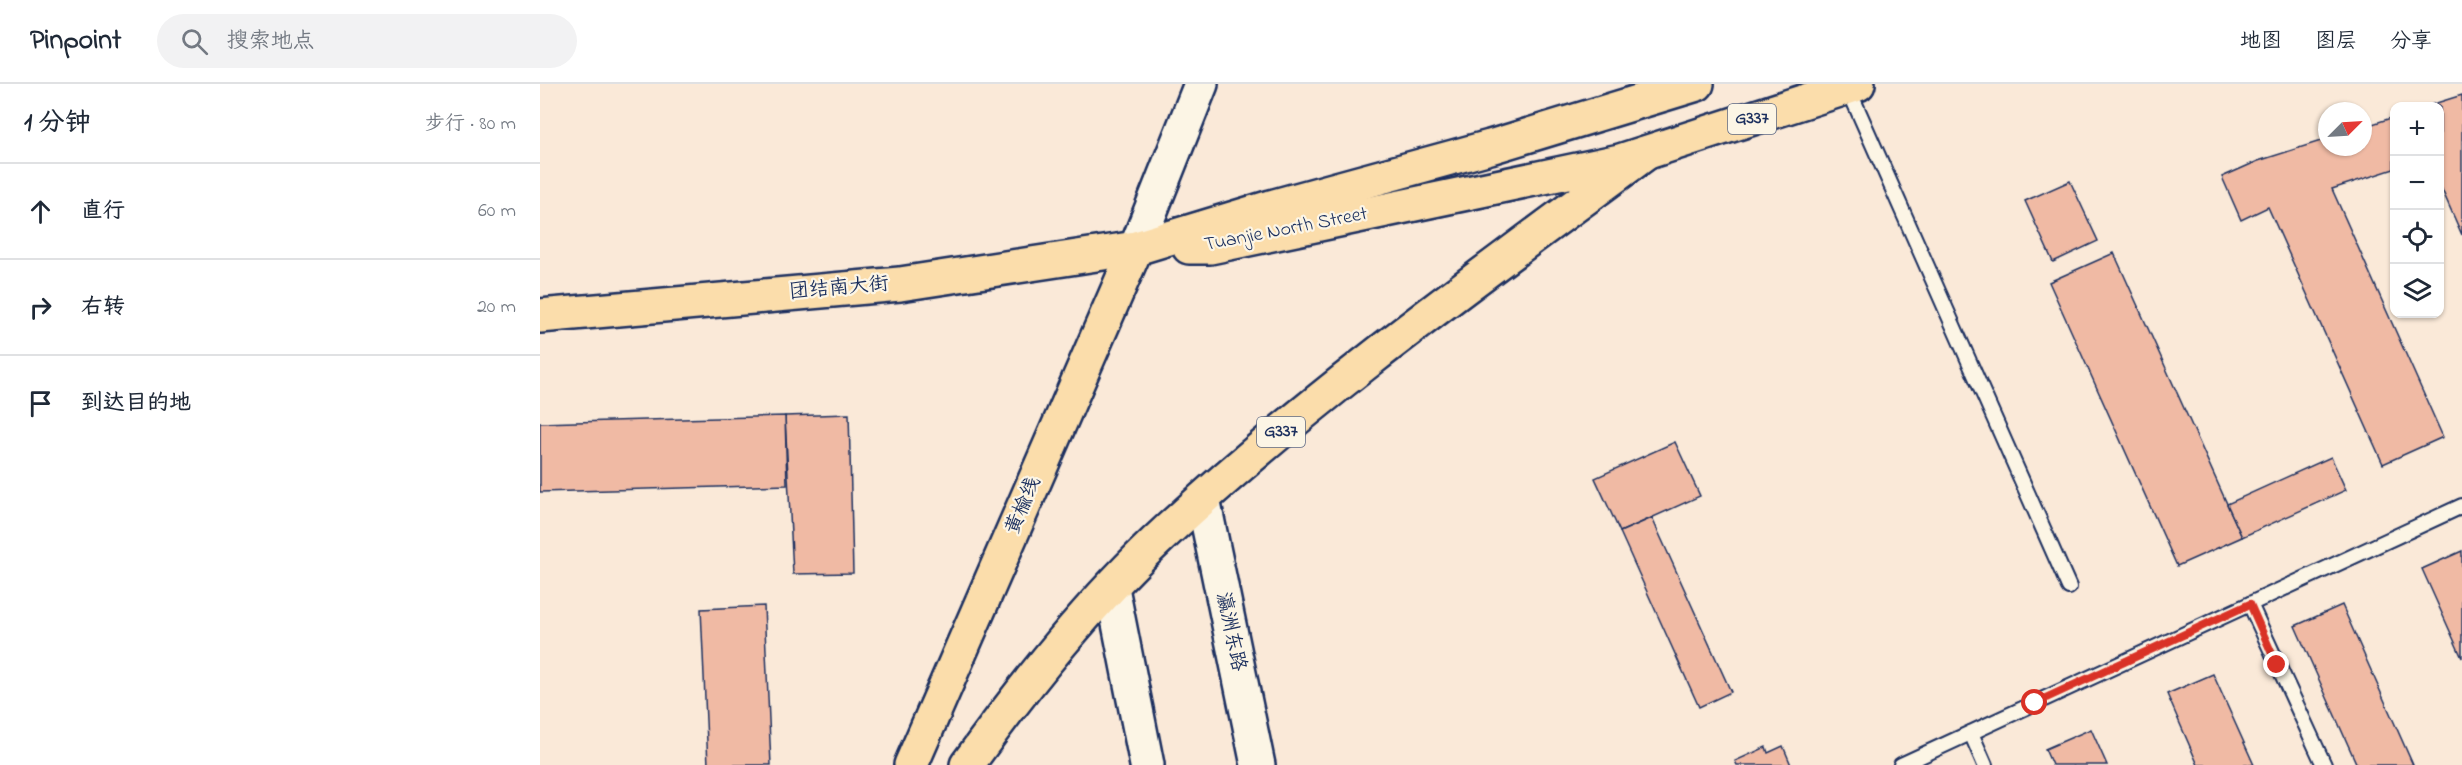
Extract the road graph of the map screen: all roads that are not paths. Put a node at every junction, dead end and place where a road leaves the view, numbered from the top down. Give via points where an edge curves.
1 (1201, 84) edge
2 (1697, 84) edge
3 (1853, 86) edge
4 (1646, 153) junction
5 (1136, 248) junction
6 (540, 315) edge
7 (1203, 500) junction
8 (2462, 506) edge
9 (2069, 587) dead end
10 (1112, 588) junction
11 (2250, 604) junction
12 (1971, 733) junction
13 (911, 765) edge
14 (967, 765) edge
15 (1147, 765) edge
16 (1258, 765) edge
17 (1900, 765) edge
18 (1985, 765) edge
19 (2324, 765) edge

1 - 5 street
2 - 5 highway, Tuanjie North Street
3 - 4 highway, Tuanjie North Street / G337
3 - 9 lane
4 - 5 highway, Tuanjie North Street via 1210,247
4 - 7 highway, G337 via 1395,339
5 - 6 highway, 团结南大街 via 900,284
5 - 13 highway, 黄榆线
7 - 10 highway, G337
7 - 16 street, 瀛洲东路
8 - 11 lane
10 - 14 highway, G337 via 1017,696
10 - 15 street
11 - 12 lane
11 - 19 lane
12 - 17 lane
12 - 18 lane

